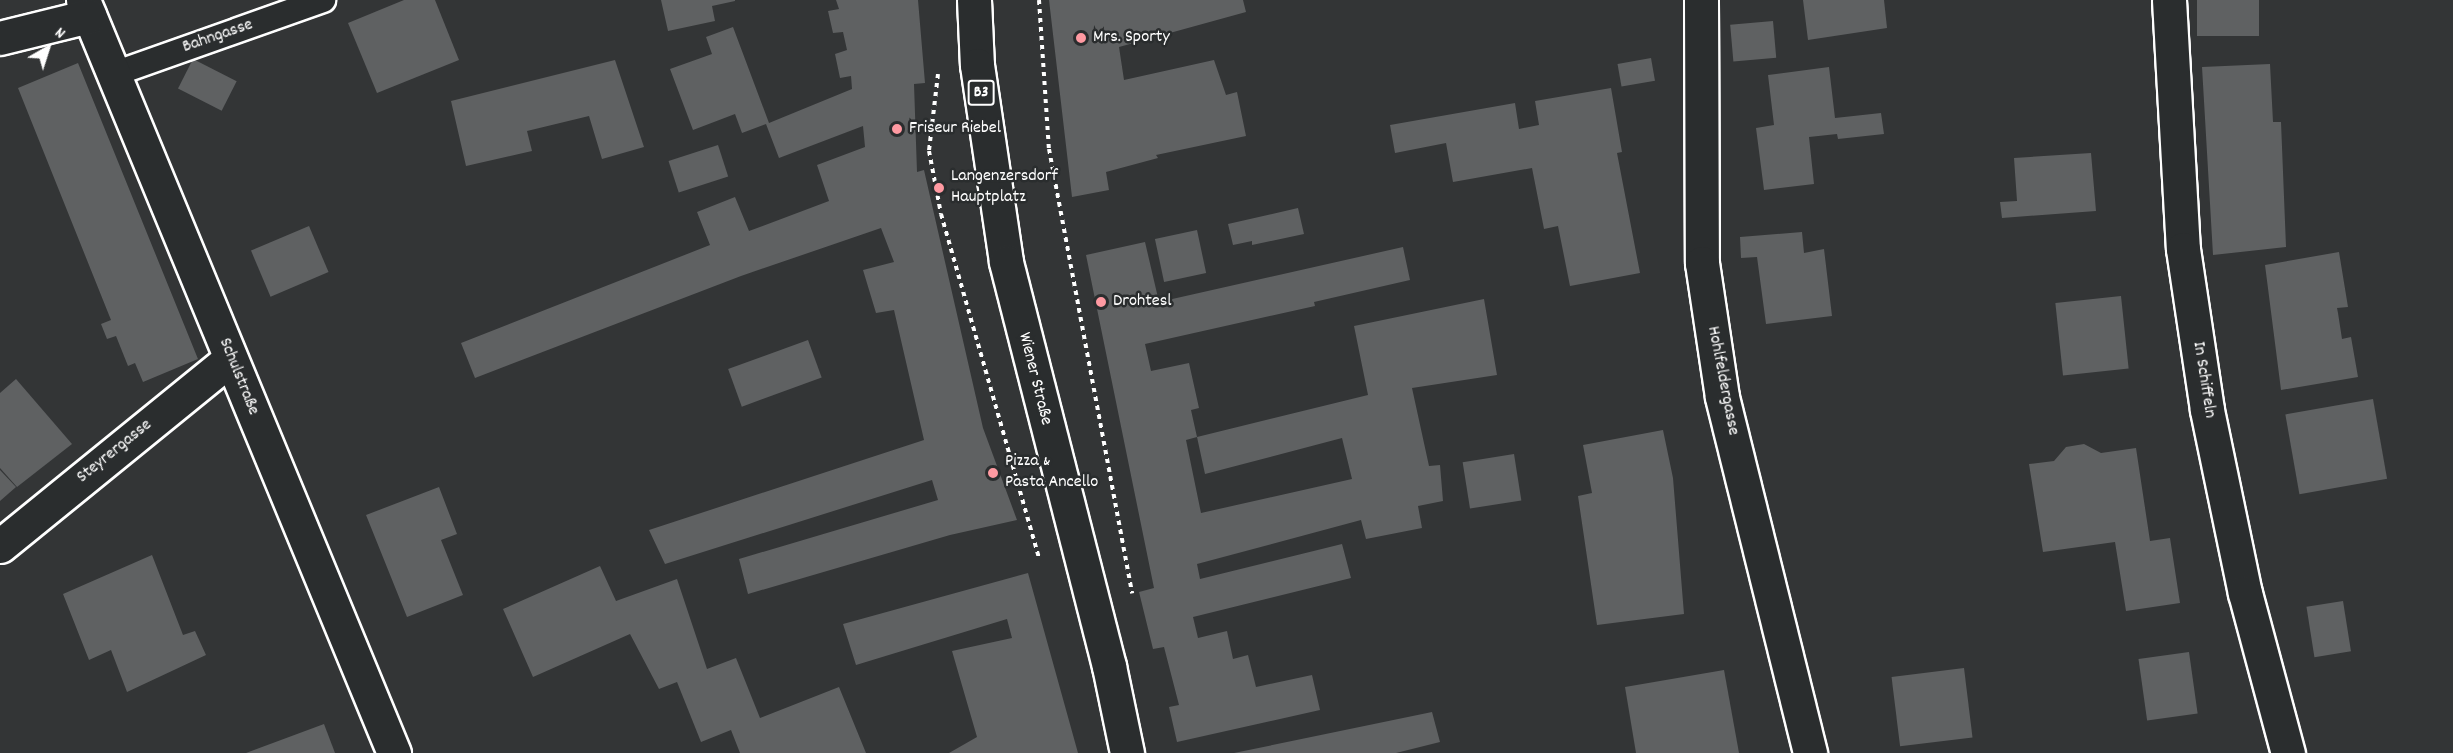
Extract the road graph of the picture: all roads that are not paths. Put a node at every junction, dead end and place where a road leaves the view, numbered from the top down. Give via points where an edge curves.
1 (323, 0) edge
2 (974, 0) edge
3 (1701, 0) edge
4 (2169, 0) edge
5 (86, 8) edge
6 (0, 38) edge
7 (114, 74) junction
8 (230, 359) junction
9 (0, 546) edge
10 (394, 753) edge
11 (1127, 753) edge
12 (1810, 753) edge
13 (2288, 753) edge

1 - 7 lane, Bahngasse
2 - 11 street, Wiener Straße / B3 via 977,65 1006,262 1109,666
3 - 12 street, Hohlfeldergasse via 1702,262 1722,398
4 - 13 street, In Schiffeln via 2183,249 2207,410 2245,592
5 - 6 street
5 - 7 street, Schulstraße
7 - 8 street, Schulstraße
8 - 9 street, Steyrergasse
8 - 10 street, Schulstraße

